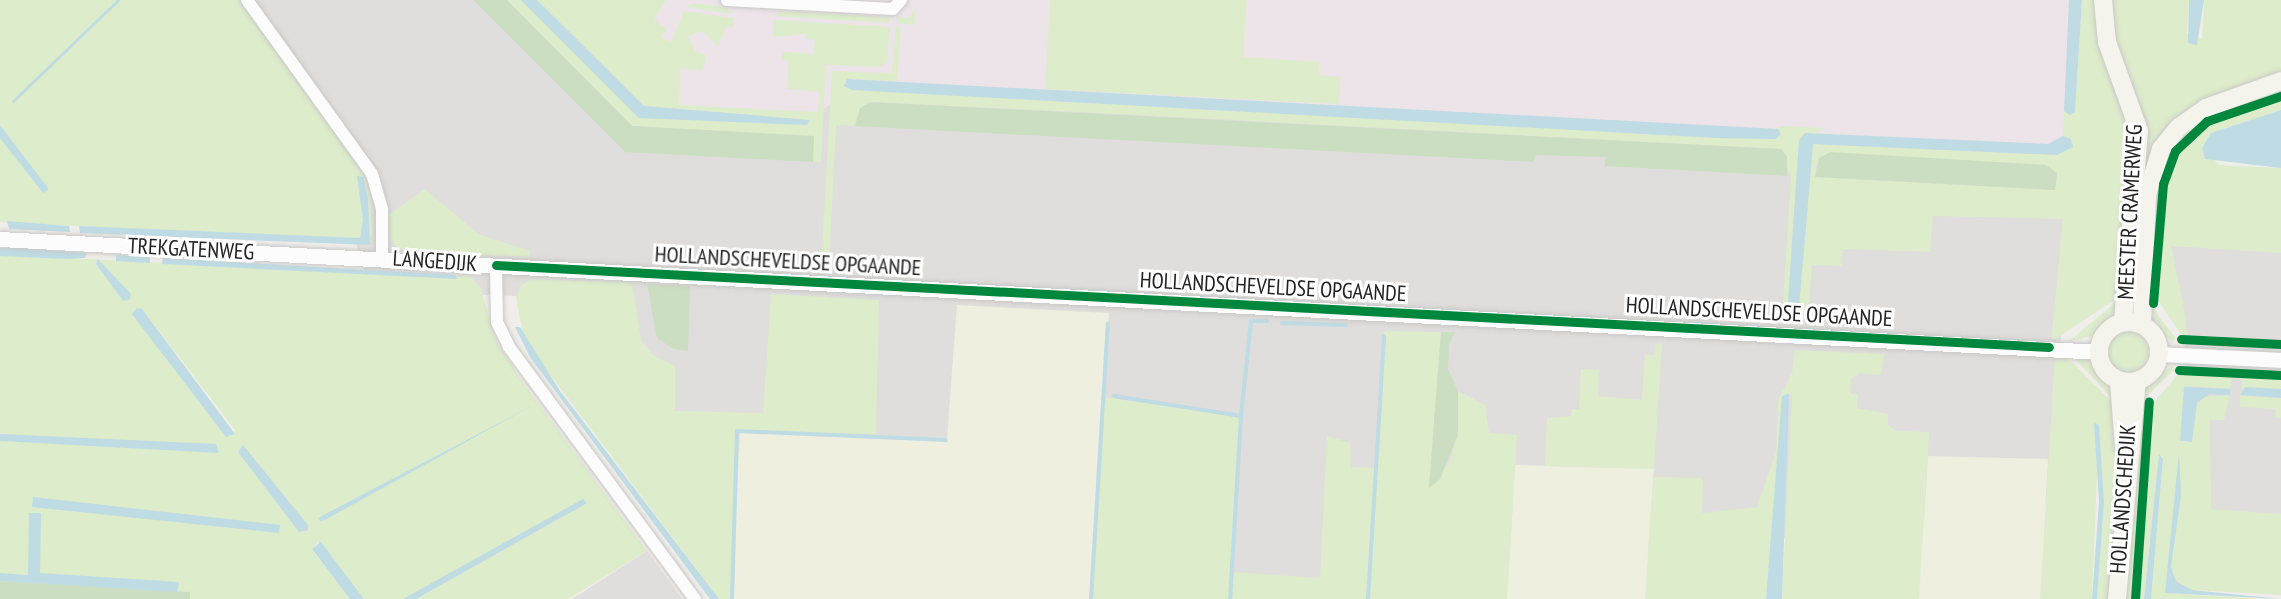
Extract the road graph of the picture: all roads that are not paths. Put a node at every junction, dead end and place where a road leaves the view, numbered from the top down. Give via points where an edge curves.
1 (247, 0) edge
2 (727, 0) edge
3 (901, 0) edge
4 (2103, 0) edge
5 (2281, 81) edge
6 (0, 238) edge
7 (382, 259) junction
8 (496, 265) junction
9 (2123, 322) junction
10 (2142, 324) junction
11 (2098, 352) junction
12 (2159, 354) junction
13 (2281, 360) edge
14 (2128, 381) junction
15 (696, 599) edge
16 (2117, 599) edge

1 - 7 street, LANGEDIJK via 372,174 382,210
2 - 3 street via 893,9
4 - 9 main road, MEESTER CRAMERWEG via 2108,49 2139,131
5 - 10 main road, MEESTER CRAMERWEG via 2206,108 2179,127 2162,149 2147,195
6 - 7 street, TREKGATENWEG
7 - 8 street, LANGEDIJK
8 - 11 street, HOLLANDSCHEVELDSE OPGAANDE
8 - 15 street, LANGEDIJK via 497,322 509,347
9 - 10 main road
9 - 11 main road via 2103,336
10 - 12 main road via 2155,337
11 - 14 main road via 2103,368
12 - 13 street
12 - 14 main road via 2152,372
14 - 16 main road, HOLLANDSCHEDIJK

